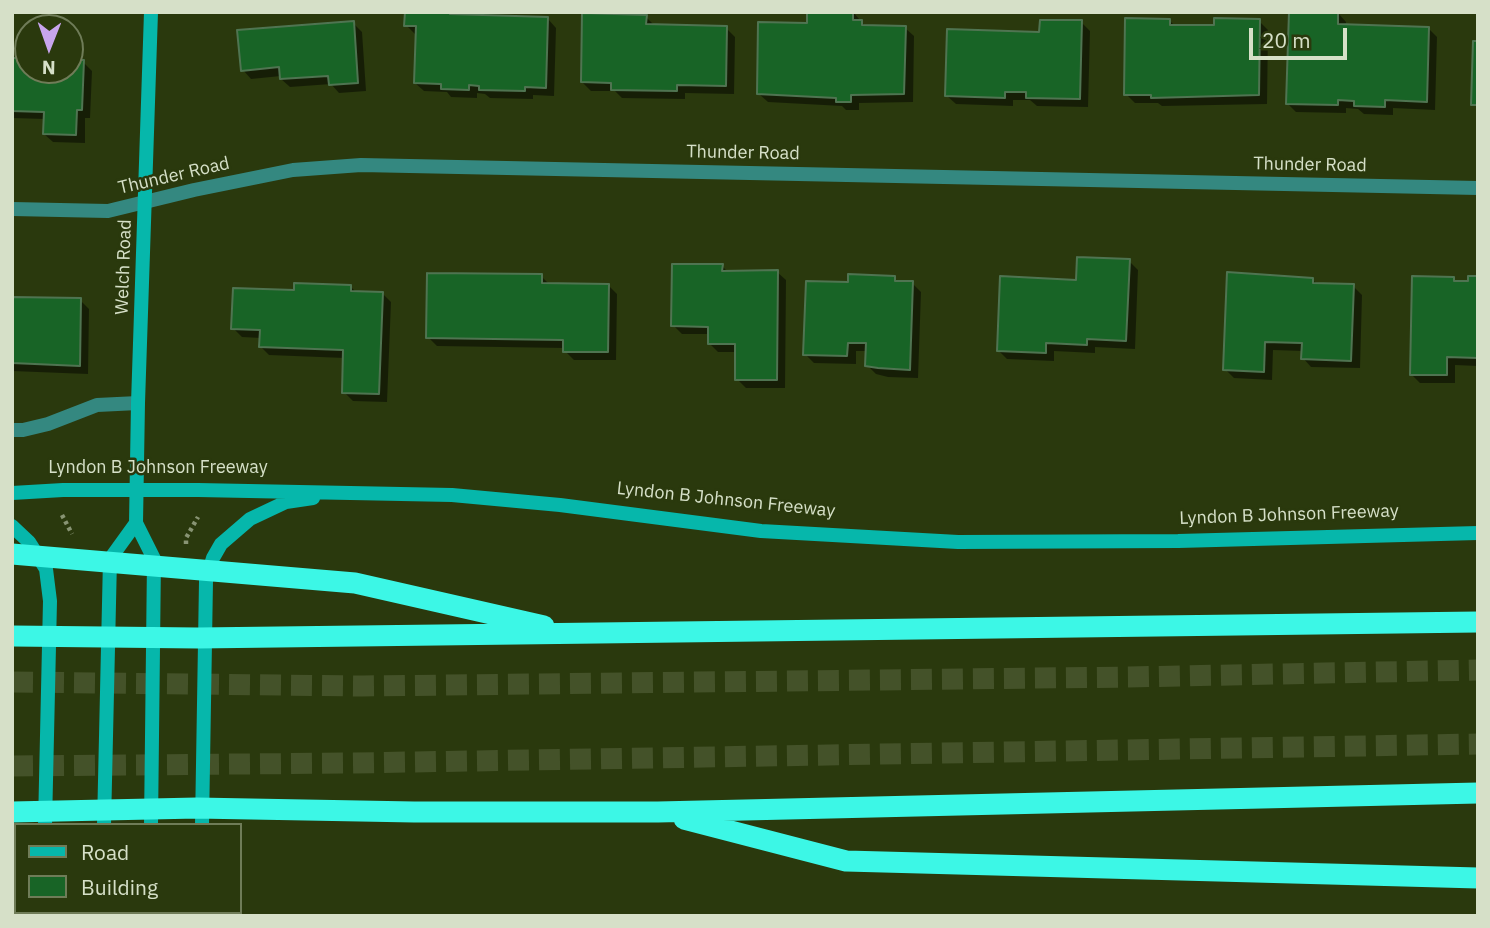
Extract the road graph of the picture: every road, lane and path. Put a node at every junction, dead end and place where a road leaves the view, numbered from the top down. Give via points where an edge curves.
1 (152, 12) edge
2 (1478, 188) edge
3 (145, 202) junction
4 (12, 209) edge
5 (138, 403) junction
6 (12, 430) edge
7 (137, 490) junction
8 (356, 492) junction
9 (12, 493) edge
10 (136, 523) junction
11 (12, 526) edge
12 (1478, 533) edge
13 (20, 548) edge
14 (1478, 622) edge
15 (581, 634) junction
16 (12, 636) edge
17 (1478, 793) edge
18 (12, 811) edge
19 (658, 812) junction
20 (45, 823) edge
21 (104, 823) edge
22 (151, 823) edge
23 (202, 823) edge
24 (1478, 878) edge

1 - 3 main road, Welch Road
2 - 3 street, Thunder Road via 361,165 293,170
3 - 4 street, Thunder Road via 108,211
3 - 5 main road, Welch Road
5 - 6 street via 97,405 48,424
5 - 7 main road, Welch Road
7 - 8 main road, Lyndon B Johnson Freeway
7 - 9 main road, Lyndon B Johnson Freeway
7 - 10 main road, Welch Road
8 - 12 main road, Lyndon B Johnson Freeway via 548,503 761,531 958,542
8 - 23 main road via 286,502 250,519 221,544 213,558 206,581
10 - 21 main road via 110,559
10 - 22 main road, Welch Road via 154,559
11 - 13 main road
13 - 15 highway via 355,583
13 - 20 main road via 46,569 50,601
14 - 15 highway
15 - 16 highway
17 - 19 highway
18 - 19 highway
19 - 24 highway via 846,861

